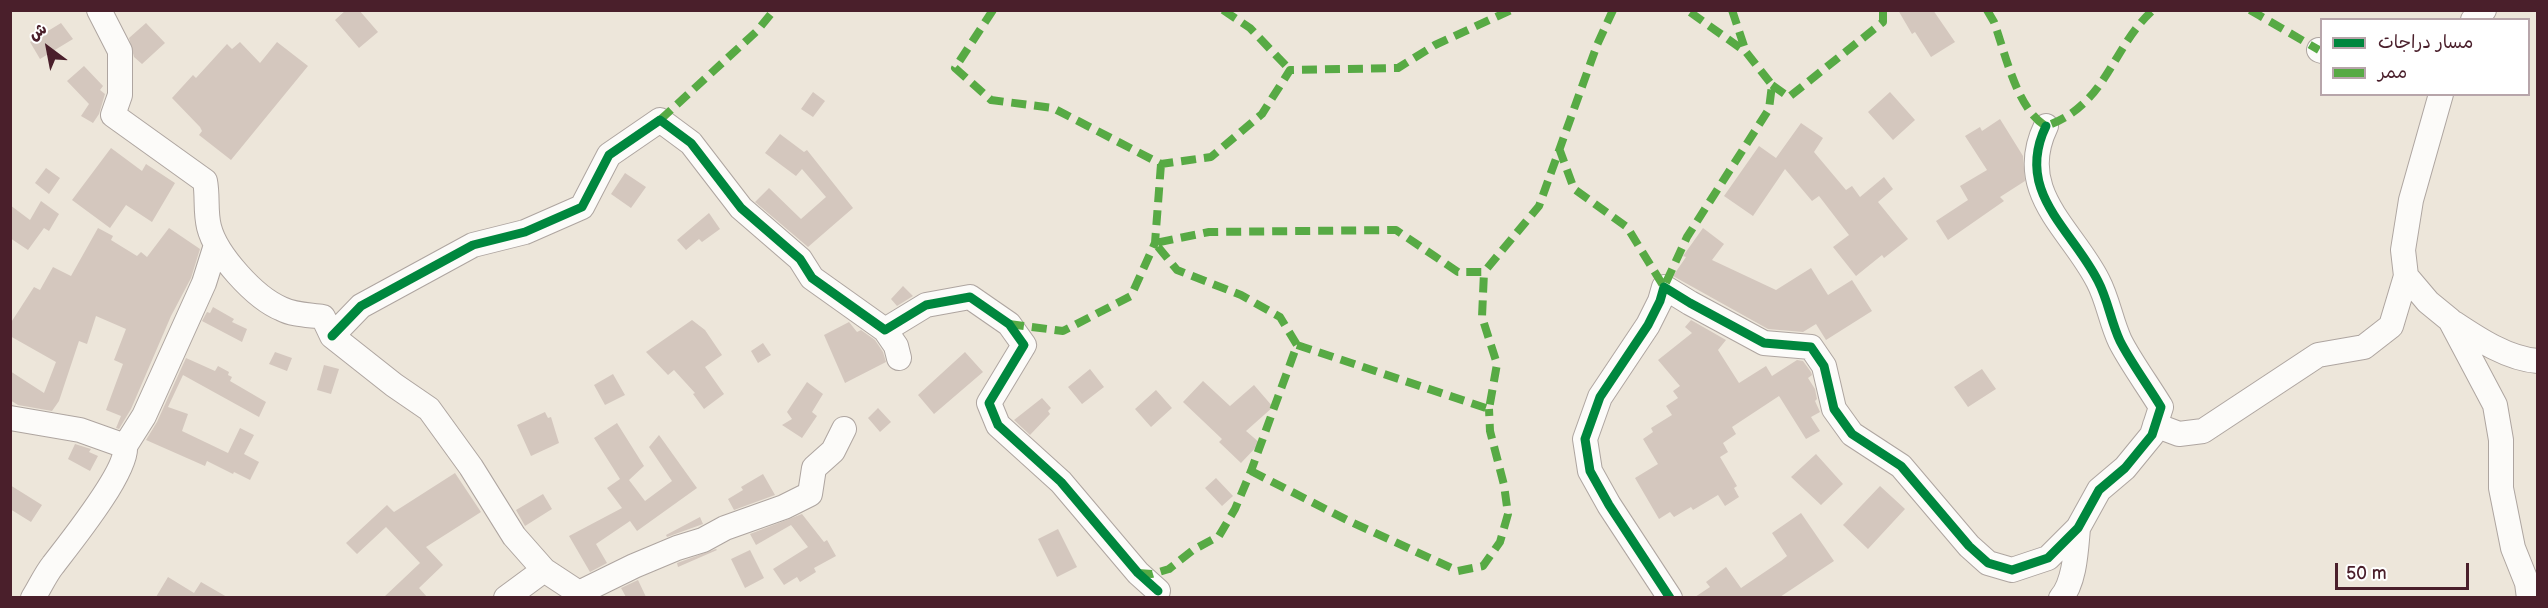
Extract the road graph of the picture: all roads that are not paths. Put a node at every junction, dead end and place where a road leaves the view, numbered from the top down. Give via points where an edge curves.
1 (99, 10) edge
2 (2440, 96) edge
3 (2046, 126) dead end
4 (216, 245) junction
5 (2406, 276) junction
6 (2450, 320) junction
7 (885, 330) junction
8 (332, 336) junction
9 (899, 358) dead end
10 (2538, 361) edge
11 (10, 418) edge
12 (2155, 425) junction
13 (844, 429) dead end
14 (125, 446) junction
15 (2078, 528) junction
16 (544, 570) junction
17 (581, 595) edge
18 (1155, 595) edge
19 (1662, 596) edge
20 (33, 597) edge
21 (506, 597) edge
22 (2061, 597) edge
23 (2529, 597) edge

1 - 4 street via 120,51 120,95 113,115 205,181 209,227
2 - 5 street via 2411,200 2403,250
3 - 12 street via 2036,165 2044,201 2097,279 2120,341 2161,407
4 - 8 street via 267,300 283,310 323,316
4 - 14 street via 204,283 144,416
5 - 6 street
5 - 12 street via 2391,326 2364,347 2318,355 2203,431 2179,434
6 - 10 street via 2481,341
6 - 23 street via 2496,405 2501,488 2513,548
7 - 8 street via 812,278 800,259 741,208 692,143 660,120 609,155 582,207 525,232 473,245 362,306
7 - 9 street
7 - 18 street via 926,306 970,297 1009,324 1024,345 989,403 998,424 1061,482
8 - 16 street via 429,409 514,536
11 - 14 street via 80,430
12 - 15 street via 2125,468 2099,490
13 - 17 street via 833,451 814,468 810,494 645,561
14 - 20 street via 126,452 90,518
15 - 19 street via 2048,558 2012,570 1988,563 1901,466 1852,434 1834,409 1824,366 1811,347 1764,343 1664,287 1648,325 1600,397 1585,439 1590,471
15 - 22 street via 2067,592
16 - 17 street
16 - 21 street

